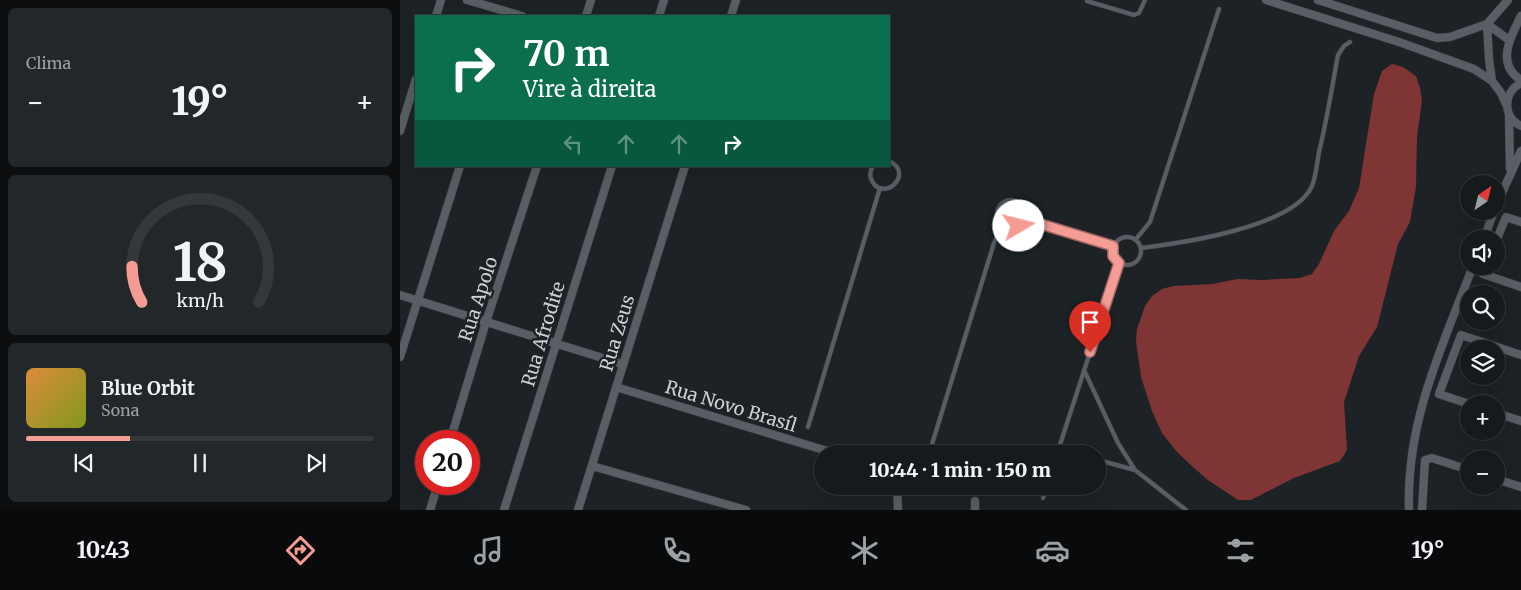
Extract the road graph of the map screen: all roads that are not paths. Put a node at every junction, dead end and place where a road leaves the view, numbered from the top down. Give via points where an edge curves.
1 (441, 0) edge
2 (467, 0) edge
3 (591, 0) edge
4 (664, 0) edge
5 (736, 0) edge
6 (1145, 0) edge
7 (1266, 0) edge
8 (1318, 0) edge
9 (1508, 0) edge
10 (1087, 1) edge
11 (1219, 9) dead end
12 (509, 14) edge
13 (436, 15) edge
14 (586, 15) edge
15 (659, 15) edge
16 (731, 15) edge
17 (1521, 16) edge
18 (1487, 24) junction
19 (1509, 40) junction
20 (1350, 42) dead end
21 (1492, 81) junction
22 (1521, 81) edge
23 (415, 82) edge
24 (1506, 104) junction
25 (1509, 115) junction
26 (1521, 126) edge
27 (400, 131) edge
28 (1521, 151) edge
29 (890, 162) edge
30 (460, 167) edge
31 (537, 167) edge
32 (612, 167) edge
33 (685, 167) edge
34 (872, 167) edge
35 (1509, 174) junction
36 (1505, 184) edge
37 (880, 188) junction
38 (1024, 219) junction
39 (1521, 222) edge
40 (1002, 225) junction
41 (1501, 230) edge
42 (1136, 239) junction
43 (1113, 246) junction
44 (1141, 248) junction
45 (1119, 263) junction
46 (1469, 275) edge
47 (1486, 275) edge
48 (1521, 287) edge
49 (400, 295) edge
50 (417, 301) junction
51 (486, 322) junction
52 (556, 342) junction
53 (1521, 355) edge
54 (400, 357) edge
55 (622, 364) junction
56 (1084, 370) junction
57 (616, 388) junction
58 (1460, 401) edge
59 (1505, 416) edge
60 (1521, 421) edge
61 (808, 427) dead end
62 (453, 430) edge
63 (932, 445) edge
64 (1059, 445) edge
65 (814, 447) edge
66 (1106, 462) edge
67 (592, 466) junction
68 (1460, 467) edge
69 (1135, 470) junction
70 (1505, 482) edge
71 (1521, 487) edge
72 (435, 495) edge
73 (897, 495) edge
74 (1044, 495) edge
75 (1043, 498) dead end
76 (975, 501) dead end
77 (430, 510) edge
78 (504, 510) edge
79 (578, 510) edge
80 (746, 510) edge
81 (898, 510) edge
82 (975, 510) edge
83 (1186, 510) edge
84 (1409, 510) edge
85 (1422, 510) edge

1 - 13 street
2 - 12 street
3 - 14 street
4 - 15 street
5 - 16 street
6 - 10 lane via 1139,13 1134,15
7 - 21 street via 1446,58 1474,69
8 - 18 street via 1436,38 1450,37
9 - 18 street
11 - 42 lane via 1150,222
17 - 19 street
18 - 19 street
18 - 21 street
19 - 22 street via 1507,63
20 - 44 lane via 1338,55 1312,186 1296,206 1240,229
21 - 24 street
22 - 24 street via 1510,92
23 - 27 street
24 - 25 street
25 - 26 street
25 - 35 street
28 - 35 street
29 - 37 lane via 896,167 898,179 893,186
30 - 50 street
31 - 51 street, Rua Apolo
32 - 52 street, Rua Afrodite
33 - 55 street, Rua Zeus
34 - 37 lane via 871,179
35 - 36 street
37 - 61 lane
38 - 40 lane via 1015,228
38 - 40 lane via 1025,211 1020,203 1007,200 997,209 997,218
38 - 43 lane
39 - 41 street via 1506,217
40 - 63 lane
42 - 43 lane via 1125,236
42 - 44 lane
43 - 45 lane via 1113,256
44 - 45 lane via 1137,261 1128,265
45 - 56 lane
46 - 84 street via 1420,408 1410,461
47 - 48 street
49 - 50 street
50 - 51 street
50 - 54 street
51 - 52 street
51 - 62 street, Rua Apolo
52 - 55 street
52 - 78 street, Rua Afrodite
53 - 58 street via 1461,335 1438,394
55 - 57 street, Rua Zeus
56 - 64 lane
56 - 69 lane via 1118,443
57 - 65 street, Rua Novo Brasíl
57 - 67 street, Rua Zeus
59 - 60 street
66 - 69 lane
67 - 79 street, Rua Zeus
67 - 80 street
68 - 85 street via 1432,458 1425,460
69 - 83 lane
70 - 71 street
72 - 77 street
73 - 81 street
74 - 75 lane
76 - 82 street

